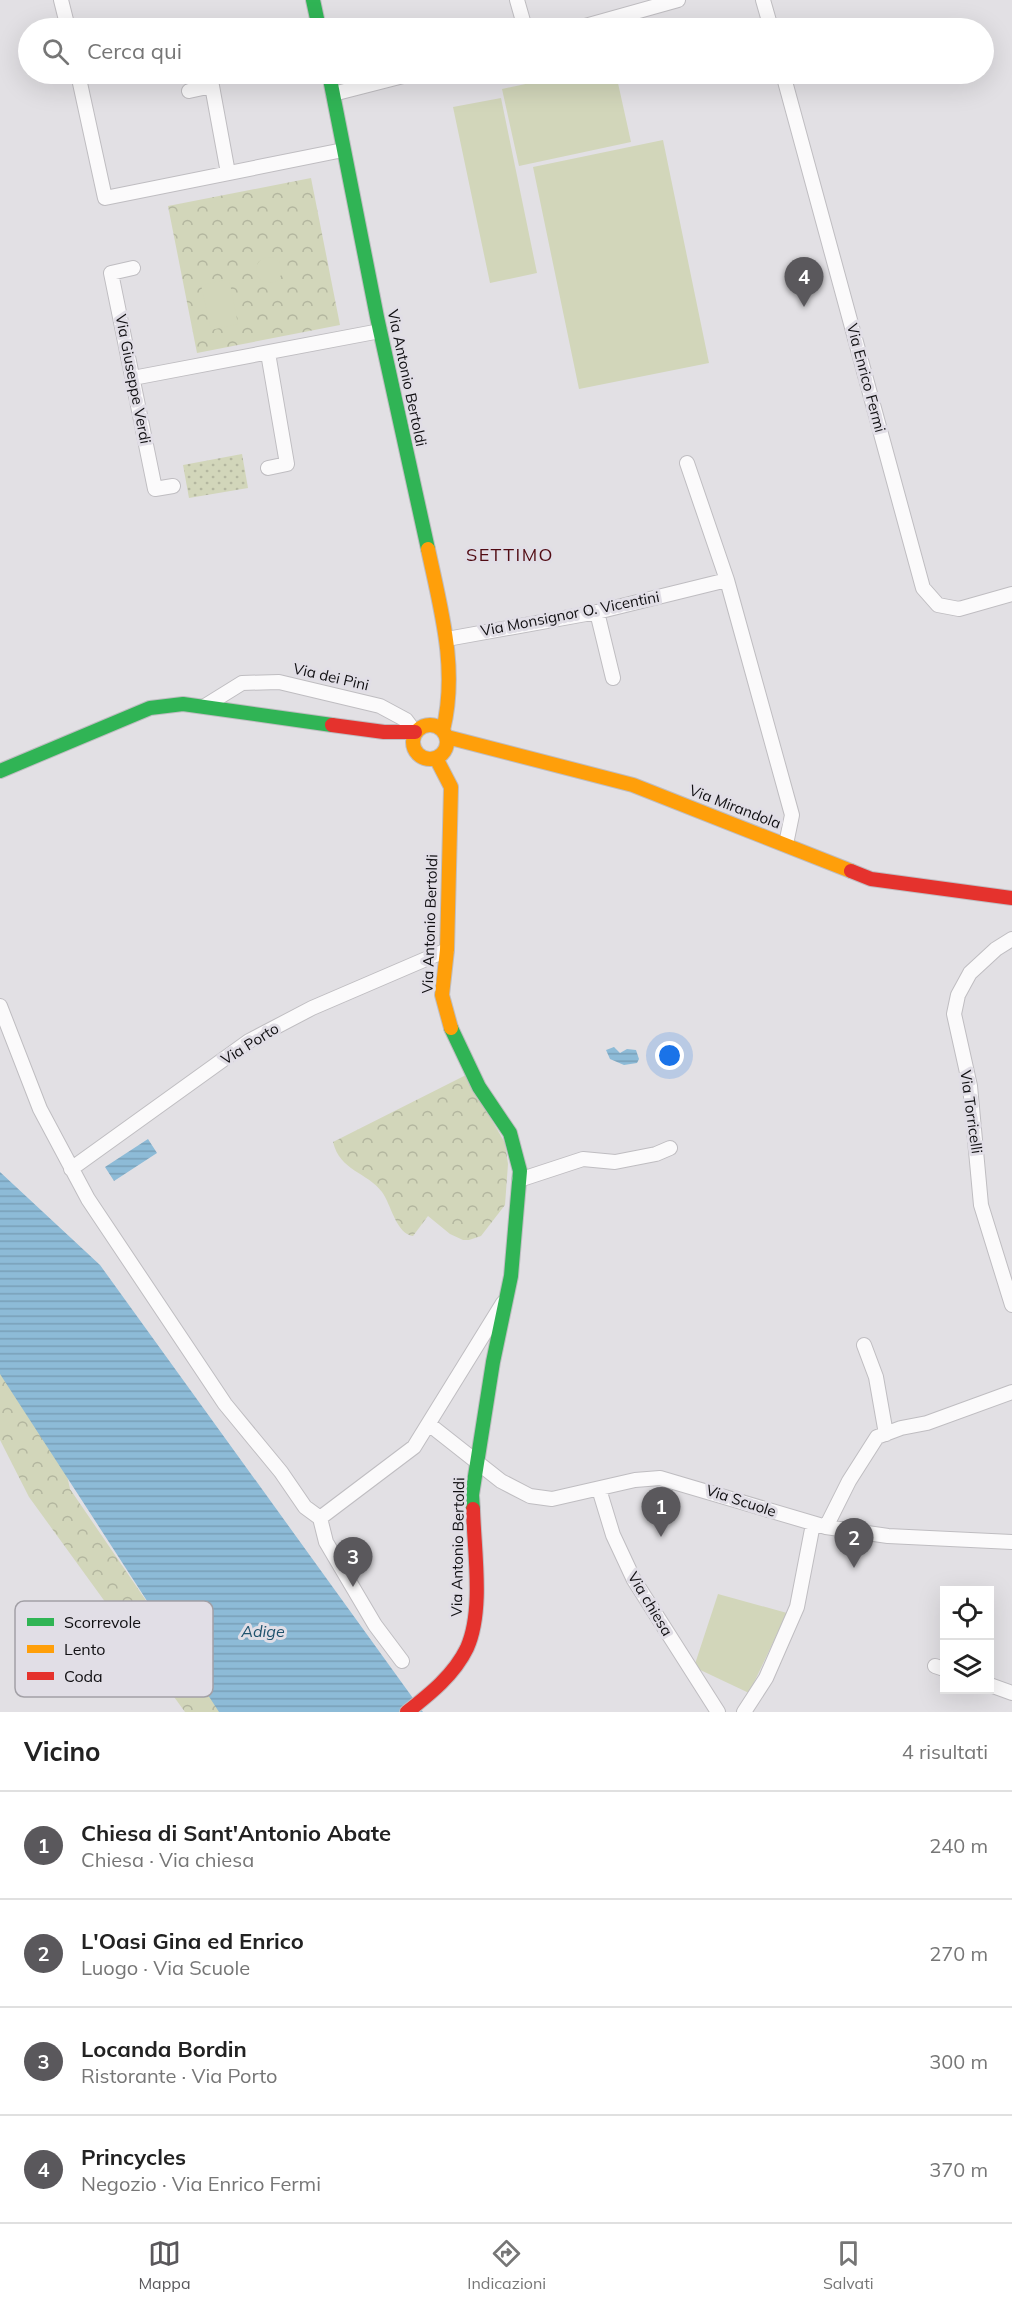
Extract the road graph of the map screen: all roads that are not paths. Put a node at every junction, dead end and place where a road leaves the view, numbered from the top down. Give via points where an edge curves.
1 (61, 0) edge
2 (313, 0) edge
3 (518, 0) edge
4 (678, 0) edge
5 (763, 0) edge
6 (66, 18) edge
7 (317, 18) edge
8 (522, 18) edge
9 (614, 18) edge
10 (768, 18) edge
11 (80, 84) edge
12 (331, 84) edge
13 (372, 84) edge
14 (786, 84) edge
15 (189, 91) dead end
16 (333, 94) junction
17 (343, 150) junction
18 (228, 173) junction
19 (133, 268) dead end
20 (380, 330) junction
21 (268, 353) junction
22 (133, 378) junction
23 (687, 463) dead end
24 (268, 468) dead end
25 (173, 486) dead end
26 (727, 580) junction
27 (1012, 594) edge
28 (597, 612) junction
29 (447, 639) junction
30 (613, 678) dead end
31 (242, 683) junction
32 (448, 689) junction
33 (205, 706) junction
34 (240, 712) junction
35 (445, 733) junction
36 (418, 734) junction
37 (436, 758) junction
38 (0, 771) edge
39 (786, 844) junction
40 (1012, 898) edge
41 (1012, 939) edge
42 (447, 950) junction
43 (0, 1006) edge
44 (670, 1148) dead end
45 (71, 1169) junction
46 (519, 1180) junction
47 (504, 1302) junction
48 (1012, 1305) edge
49 (864, 1345) dead end
50 (472, 1354) junction
51 (493, 1362) junction
52 (1012, 1392) edge
53 (430, 1425) junction
54 (886, 1434) junction
55 (476, 1464) junction
56 (599, 1489) junction
57 (320, 1518) junction
58 (820, 1526) junction
59 (1012, 1542) edge
60 (402, 1661) dead end
61 (994, 1686) edge
62 (1012, 1693) edge
63 (407, 1712) edge
64 (718, 1712) edge
65 (744, 1712) edge

1 - 6 street
2 - 7 street
3 - 8 street
4 - 9 street
5 - 10 street
11 - 18 street via 105,198
12 - 16 street, Via Antonio Bertoldi
13 - 16 street
14 - 27 street, Via Enrico Fermi via 923,588 938,604 959,609
15 - 18 street via 212,86
16 - 17 street, Via Antonio Bertoldi
17 - 18 street
17 - 20 street, Via Antonio Bertoldi
19 - 22 street, Via Giuseppe Verdi via 111,273
20 - 21 street
20 - 29 street, Via Antonio Bertoldi
21 - 22 street
21 - 24 street via 287,464
22 - 25 street, Via Giuseppe Verdi via 155,489
23 - 26 street
26 - 28 street, Via Monsignor O. Vicentini
26 - 39 street via 792,815
28 - 29 street, Via Monsignor O. Vicentini
28 - 30 street
29 - 32 street, Via Antonio Bertoldi
31 - 33 street
31 - 34 street via 233,700
31 - 36 street, Via dei Pini via 279,682 380,706 406,720
32 - 35 street, Via Antonio Bertoldi
32 - 36 street
33 - 34 street
33 - 38 street via 150,708
34 - 36 street
35 - 36 street via 436,725
35 - 37 street via 443,753
35 - 39 street, Via Mirandola via 633,785
36 - 37 street via 422,757
37 - 42 street, Via Antonio Bertoldi via 451,787
39 - 40 street, Via Mirandola via 871,879
41 - 48 street, Via Torricelli via 970,973 957,995 954,1014 970,1086 981,1205
42 - 45 street, Via Porto via 312,1008 249,1041
42 - 46 street, Via Antonio Bertoldi via 442,994 453,1035 479,1087 510,1133
43 - 45 street via 40,1109
44 - 46 street via 615,1162 583,1159
45 - 57 street via 225,1404 305,1507
46 - 47 street, Via Antonio Bertoldi via 511,1276
47 - 50 street
47 - 51 street, Via Antonio Bertoldi
49 - 54 street via 876,1377
50 - 51 street
50 - 53 street
51 - 55 street, Via Antonio Bertoldi
52 - 54 street
53 - 55 street, Via Scuole
53 - 57 street via 414,1447
54 - 58 street via 877,1437
55 - 56 street, Via Scuole via 530,1496 552,1499
55 - 63 street, Via Antonio Bertoldi via 472,1495 474,1627 467,1647 438,1688
56 - 58 street, Via Scuole via 660,1478
56 - 64 street, Via chiesa via 633,1580
57 - 60 street via 326,1542 375,1625
58 - 59 street, Via Scuole via 888,1536
58 - 65 street via 798,1607 766,1678
61 - 62 street

